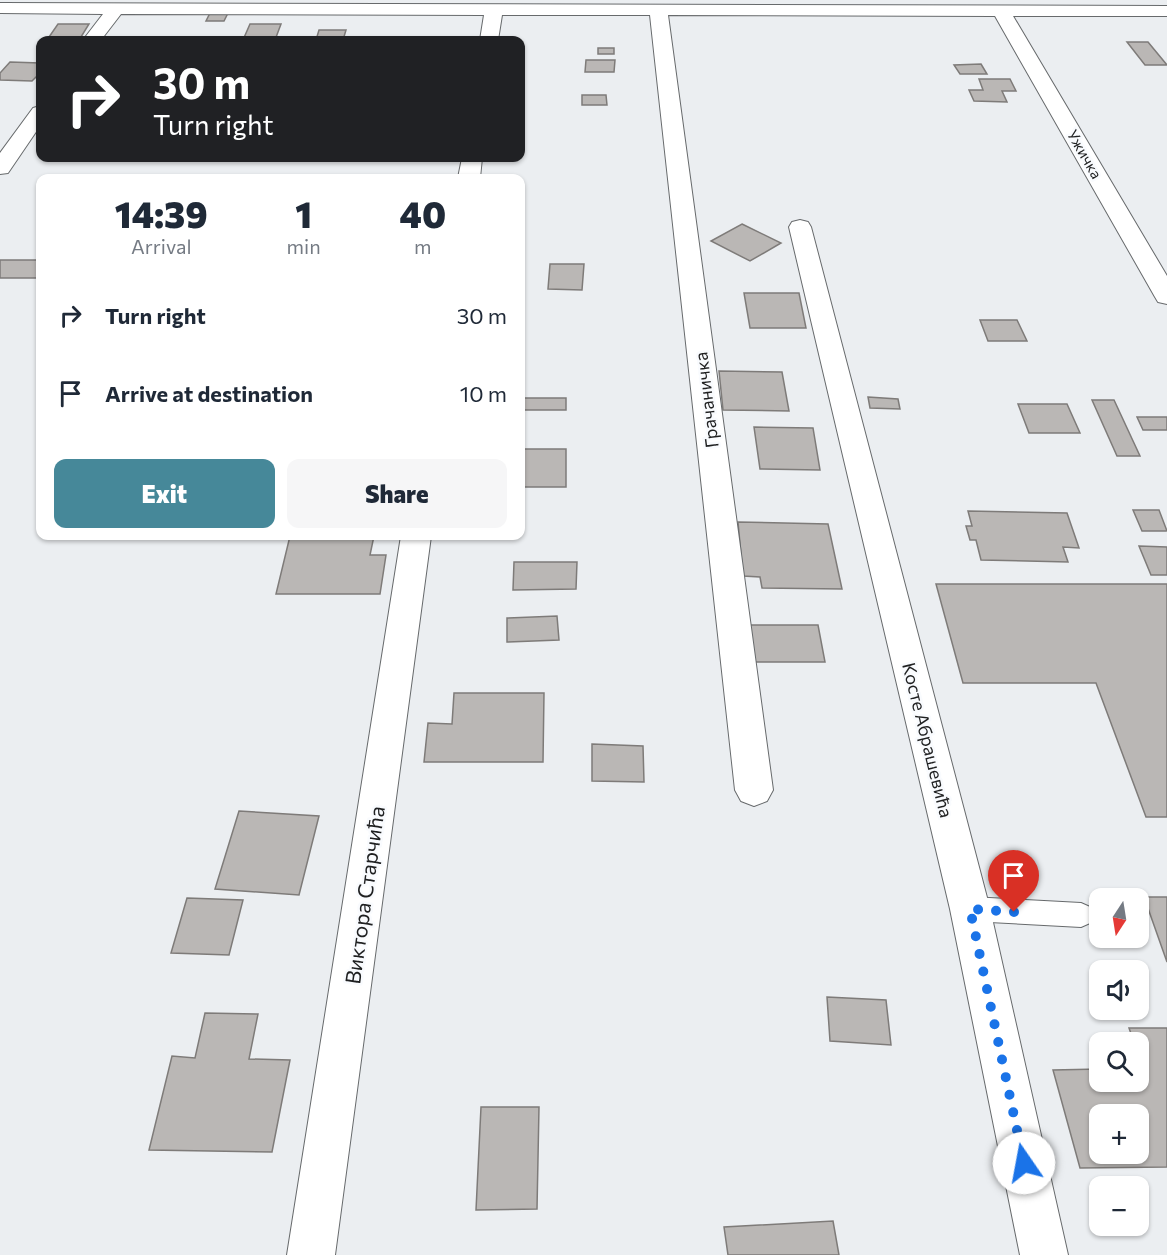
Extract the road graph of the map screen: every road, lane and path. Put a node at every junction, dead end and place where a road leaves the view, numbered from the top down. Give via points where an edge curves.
1 (395, 4) edge
2 (738, 5) edge
3 (835, 5) edge
4 (1004, 7) edge
5 (0, 8) edge
6 (116, 8) junction
7 (494, 8) junction
8 (658, 9) junction
9 (1167, 11) edge
10 (95, 36) edge
11 (490, 36) edge
12 (36, 118) edge
13 (0, 168) edge
14 (800, 227) dead end
15 (1167, 297) edge
16 (415, 540) edge
17 (754, 790) dead end
18 (970, 909) junction
19 (1081, 915) dead end
20 (311, 1255) edge
21 (1044, 1255) edge

1 - 6 street
1 - 7 street
2 - 3 street
2 - 8 street
3 - 4 street
4 - 9 street
4 - 15 street, Ужичка
5 - 6 street
6 - 10 street
7 - 8 street
7 - 11 street
8 - 17 street, Грачаничка
12 - 13 street
14 - 18 street, Косте Абрашевића
16 - 20 street, Виктора Старчића
18 - 19 lane
18 - 21 street, Косте Абрашевића

